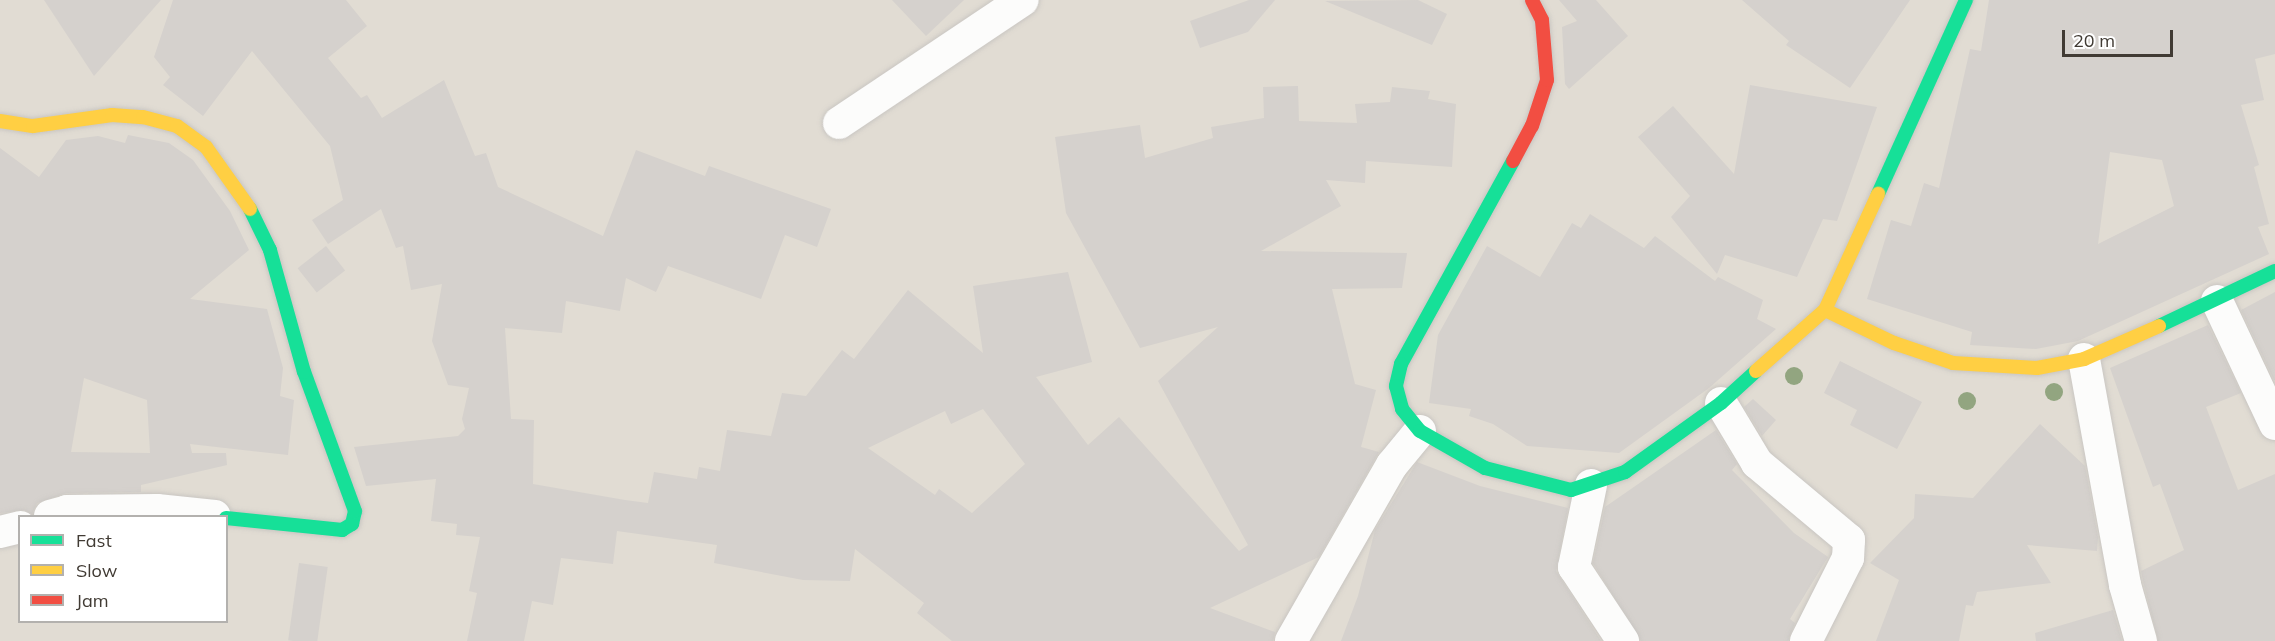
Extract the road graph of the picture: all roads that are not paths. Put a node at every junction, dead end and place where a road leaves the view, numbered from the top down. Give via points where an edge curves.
1 (1023, 0) edge
2 (1532, 0) edge
3 (1966, 0) edge
4 (0, 121) edge
5 (839, 123) dead end
6 (2275, 271) edge
7 (2217, 301) junction
8 (1825, 310) junction
9 (2084, 359) junction
10 (1721, 403) junction
11 (2275, 424) edge
12 (1420, 431) junction
13 (1591, 485) junction
14 (53, 515) edge
15 (205, 515) edge
16 (228, 518) edge
17 (18, 527) edge
18 (0, 531) edge
19 (1291, 641) edge
20 (1623, 641) edge
21 (1806, 641) edge
22 (2141, 641) edge

1 - 5 street
2 - 12 street via 1542,20 1547,80 1532,126 1401,364 1396,386 1402,409
3 - 8 street
4 - 16 street via 33,126 112,115 177,126 206,147 246,201 270,250 304,372 355,511 352,524 342,530
6 - 7 street
7 - 9 street
7 - 11 street
8 - 9 street via 1894,344 1953,363 2037,368
8 - 10 street
9 - 22 street via 2125,585
10 - 13 street via 1625,472
10 - 21 street via 1757,463 1850,540 1848,558
12 - 13 street via 1485,468 1570,490
12 - 19 street via 1392,465
13 - 20 street via 1574,567
14 - 15 street via 67,511 157,510
17 - 18 street

